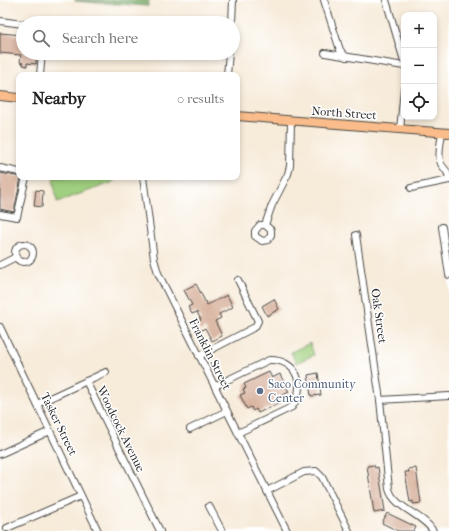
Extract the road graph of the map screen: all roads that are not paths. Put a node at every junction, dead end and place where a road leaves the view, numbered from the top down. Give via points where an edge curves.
1 (233, 0) edge
2 (324, 0) edge
3 (386, 0) edge
4 (232, 16) edge
5 (0, 21) edge
6 (16, 23) edge
7 (401, 51) edge
8 (325, 53) dead end
9 (346, 57) junction
10 (41, 60) edge
11 (228, 60) edge
12 (401, 66) edge
13 (40, 72) edge
14 (227, 72) edge
15 (0, 96) edge
16 (16, 98) edge
17 (240, 116) edge
18 (401, 120) edge
19 (291, 121) junction
20 (400, 130) junction
21 (445, 133) edge
22 (0, 168) edge
23 (16, 171) edge
24 (25, 180) edge
25 (142, 180) edge
26 (449, 180) edge
27 (411, 188) dead end
28 (0, 214) edge
29 (265, 225) dead end
30 (442, 227) dead end
31 (356, 235) dead end
32 (446, 235) edge
33 (16, 257) dead end
34 (0, 265) edge
35 (449, 275) edge
36 (238, 280) dead end
37 (0, 327) edge
38 (7, 340) junction
39 (0, 343) edge
40 (199, 356) junction
41 (106, 372) dead end
42 (86, 381) junction
43 (215, 386) junction
44 (449, 396) edge
45 (380, 400) junction
46 (37, 404) junction
47 (227, 411) junction
48 (190, 429) dead end
49 (50, 431) junction
50 (238, 433) junction
51 (0, 454) edge
52 (267, 490) junction
53 (81, 496) junction
54 (210, 506) dead end
55 (7, 528) dead end
56 (98, 531) edge
57 (160, 531) edge
58 (222, 531) edge
59 (287, 531) edge
60 (349, 531) edge
61 (434, 531) edge

1 - 4 street
2 - 9 street via 340,50
3 - 7 street
5 - 6 street
8 - 9 street
9 - 12 street
10 - 13 street
11 - 14 street
15 - 16 main road
17 - 19 main road, North Street
18 - 20 street
19 - 20 main road, North Street
19 - 29 street via 290,166
20 - 21 main road, North Street
21 - 26 street via 439,159 448,172
22 - 23 street
24 - 28 street via 17,217
25 - 40 street, Franklin Street via 158,273
26 - 27 street
30 - 32 street
31 - 45 street, Oak Street
32 - 35 street
33 - 34 street
36 - 40 street via 258,321 255,327
37 - 38 street, Tasker Street
38 - 39 street
38 - 46 street, Tasker Street
40 - 43 street, Franklin Street
41 - 42 street, Woodcock Avenue
42 - 46 street, Woodcock Avenue
42 - 57 street, Woodcock Avenue
43 - 47 street, Franklin Street
43 - 50 street via 270,360 287,364 296,374 299,392 292,406
44 - 45 street
45 - 61 street, Oak Street via 389,489 392,496 423,519
46 - 49 street, Tasker Street
47 - 48 street
47 - 50 street, Franklin Street
49 - 51 street
49 - 53 street, Tasker Street
50 - 52 street, Franklin Street
52 - 59 street, Franklin Street
52 - 60 street via 313,470 321,475
53 - 55 street
53 - 56 street, Tasker Street
54 - 58 street

